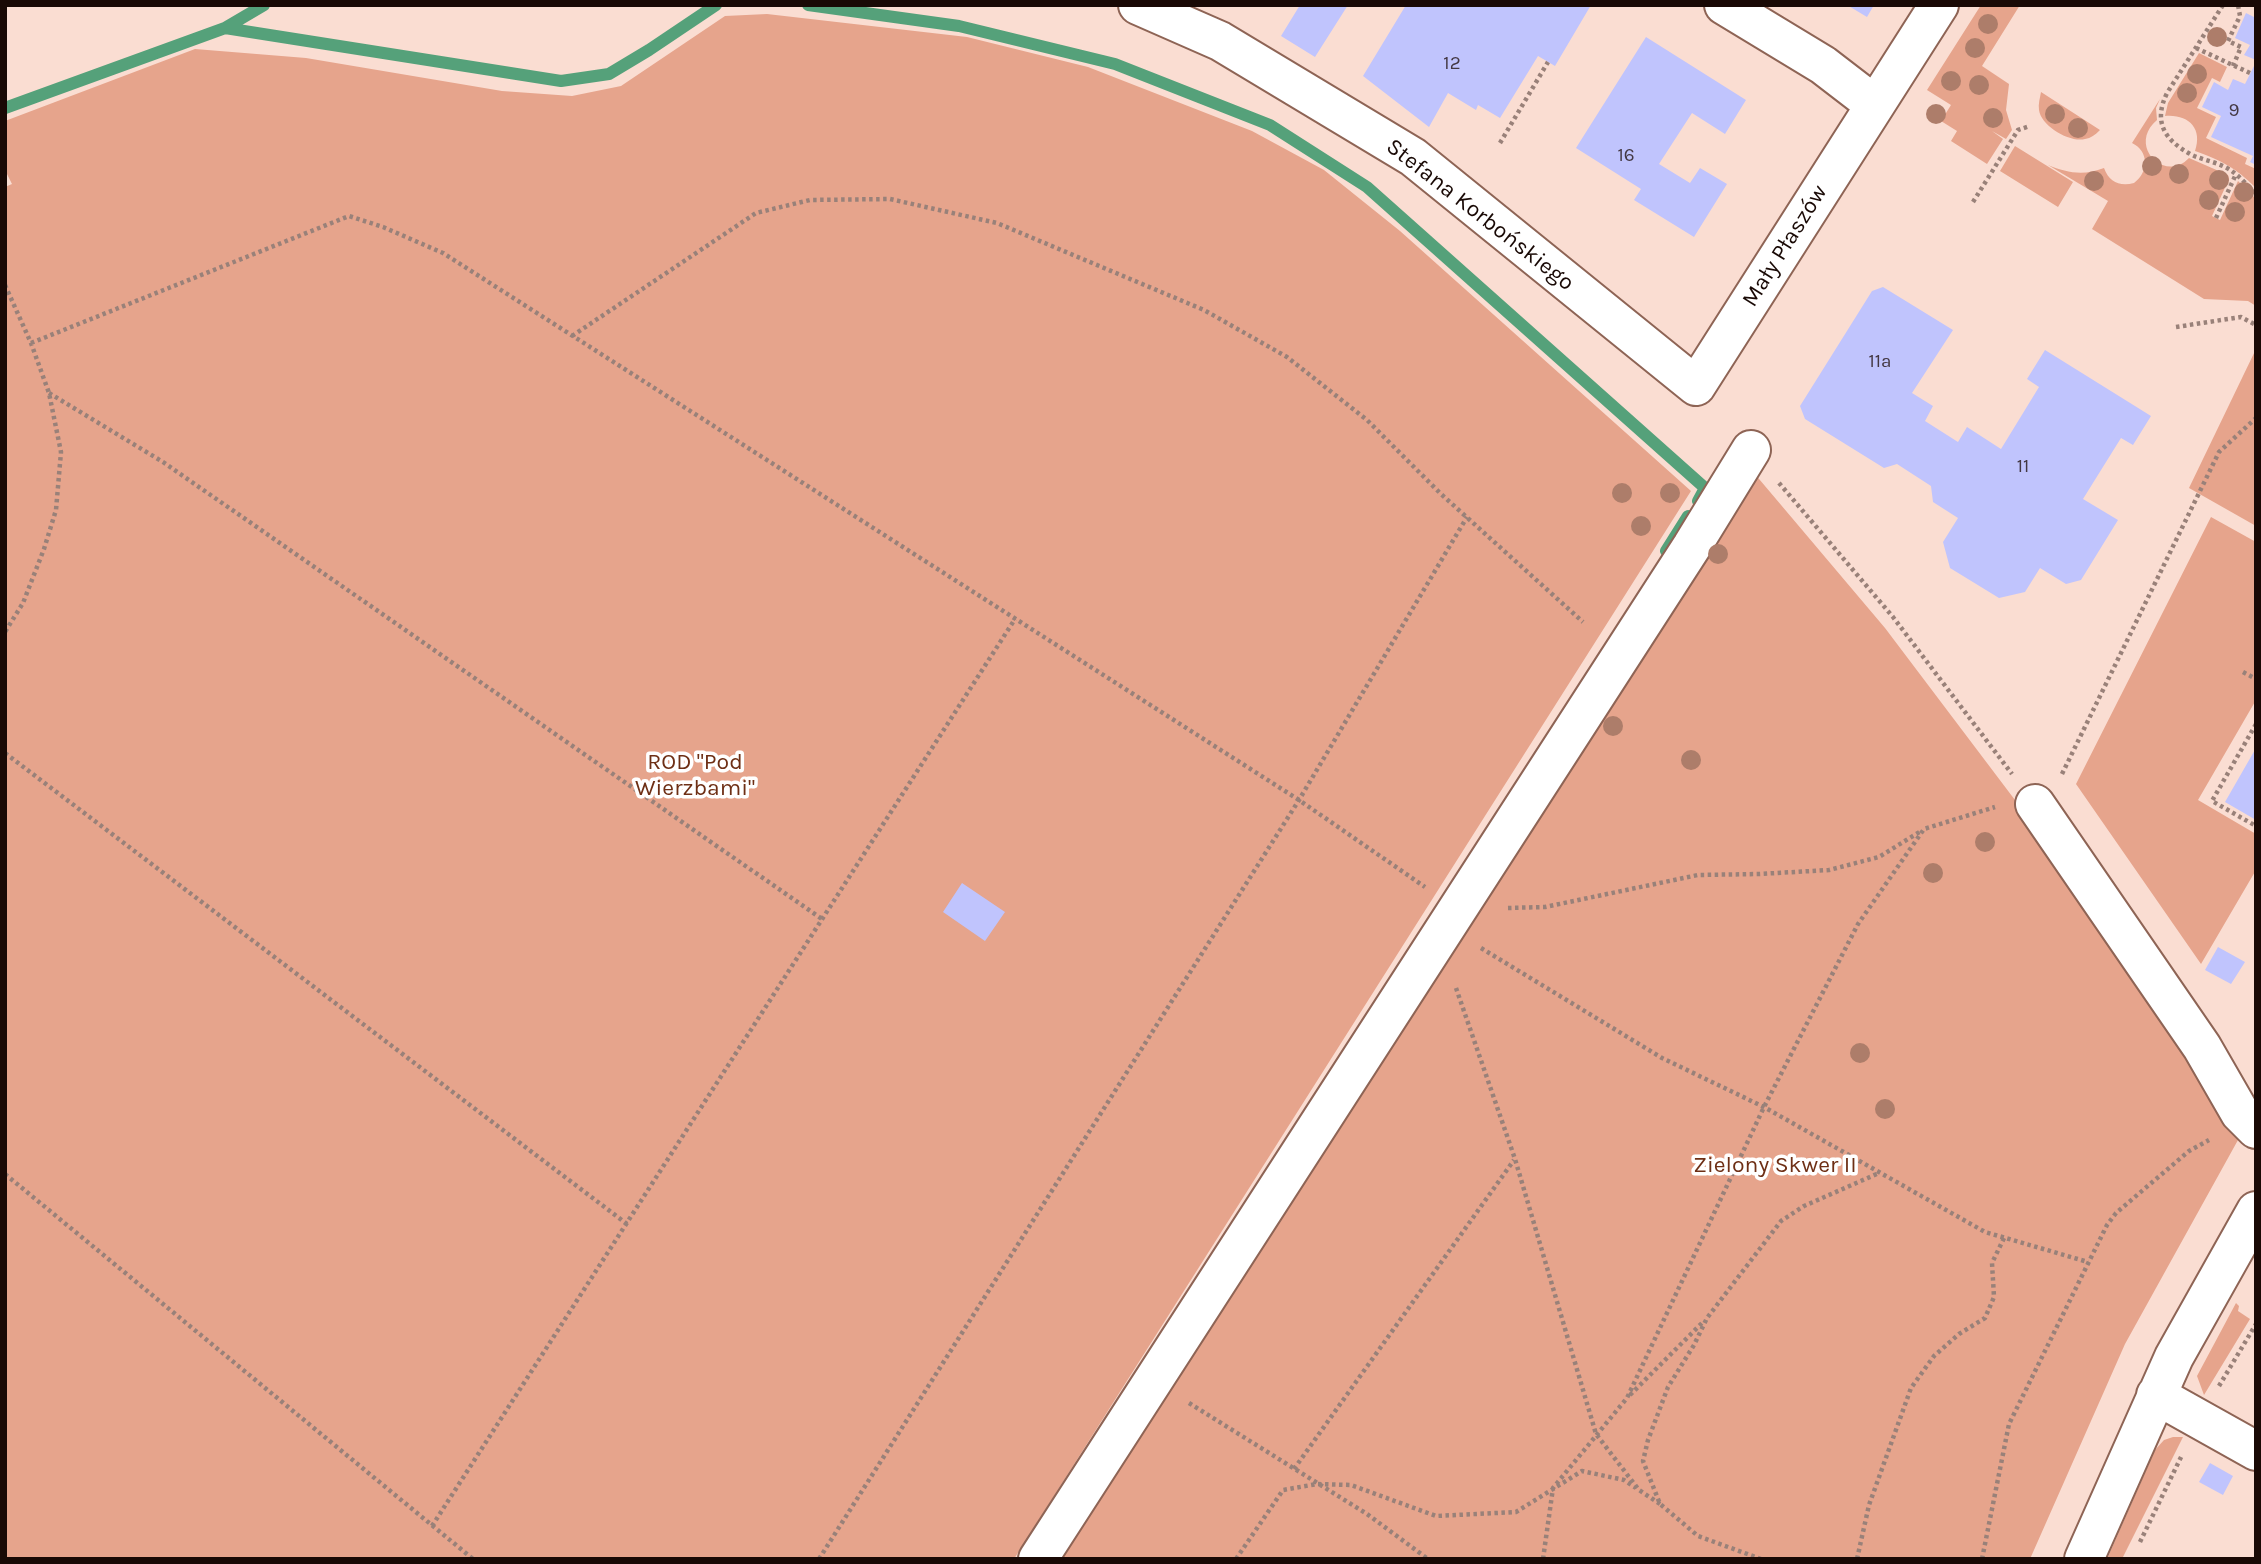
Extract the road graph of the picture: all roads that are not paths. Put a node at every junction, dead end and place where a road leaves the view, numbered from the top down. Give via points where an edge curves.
1 (1138, 5) edge
2 (1724, 5) edge
3 (1939, 5) edge
4 (1875, 105) junction
5 (1696, 387) joint
6 (1751, 450) road end
7 (2035, 804) road end
8 (2248, 1121) edge
9 (2256, 1211) edge
10 (2156, 1395) junction
11 (2256, 1451) edge
12 (1038, 1559) edge
13 (2084, 1559) edge

1 - 5 street, Stefana Korbońskiego via 1220,41 1413,157
2 - 4 street via 1824,65
3 - 4 street, Mały Płaszów
4 - 5 street, Mały Płaszów
6 - 12 street
7 - 8 street
9 - 10 street
10 - 11 street
10 - 13 street

